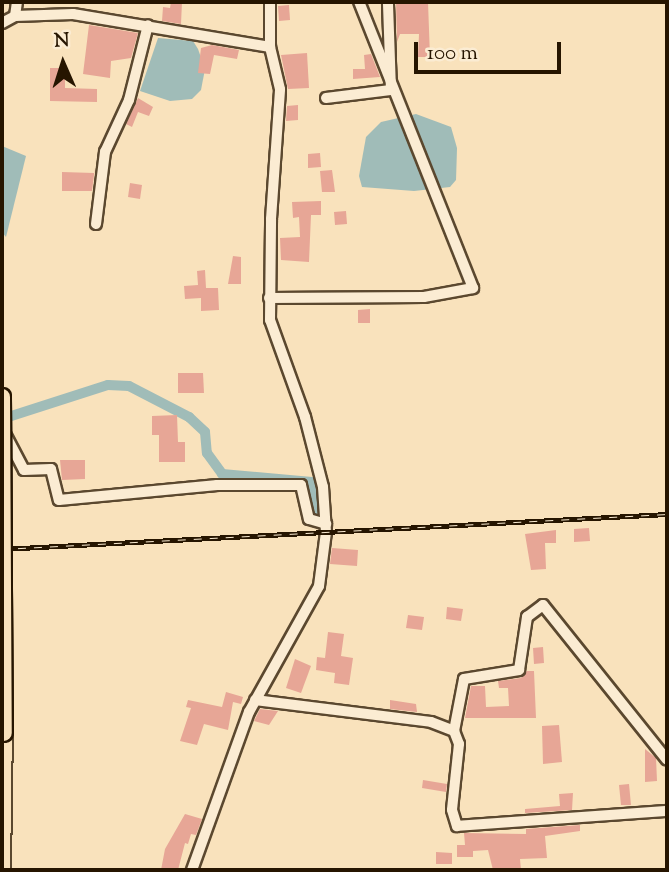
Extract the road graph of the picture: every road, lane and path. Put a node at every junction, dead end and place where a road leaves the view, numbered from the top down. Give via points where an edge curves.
1 (16, 2) edge
2 (270, 2) edge
3 (359, 2) edge
4 (388, 2) edge
5 (15, 16) junction
6 (2, 23) edge
7 (148, 25) junction
8 (270, 47) junction
9 (326, 98) dead end
10 (96, 224) dead end
11 (269, 298) junction
12 (2, 397) edge
13 (2, 430) edge
14 (326, 524) junction
15 (255, 700) junction
16 (454, 731) junction
17 (667, 760) edge
18 (667, 811) edge
19 (2, 870) edge
20 (192, 870) edge

1 - 5 street
2 - 8 street
3 - 11 street via 473,288 424,297
4 - 9 street via 391,90
5 - 6 street
5 - 7 street via 73,14
7 - 8 street
7 - 10 street via 129,100 104,152
8 - 11 street via 281,89
11 - 14 street via 270,320 305,417 323,487
12 - 19 main road, bridge
13 - 14 street via 7,430 24,470 51,469 59,500 217,485 301,485 309,519
14 - 15 street via 319,586
15 - 16 street via 432,722
15 - 20 street via 218,788
16 - 17 street via 464,679 519,670 527,617 543,605
16 - 18 street via 458,744 453,810 457,826

